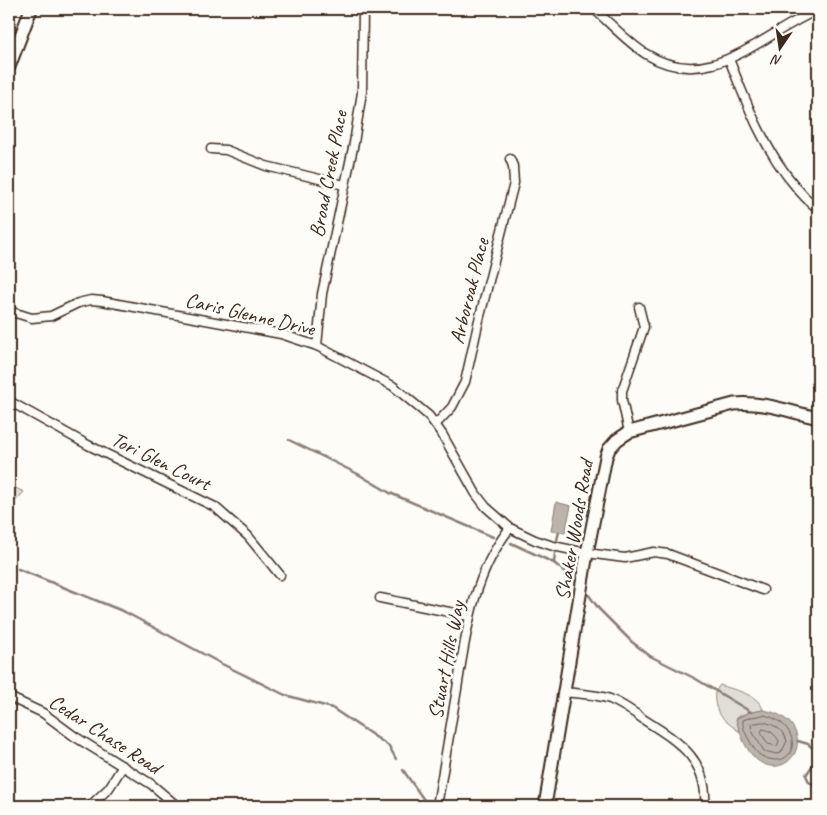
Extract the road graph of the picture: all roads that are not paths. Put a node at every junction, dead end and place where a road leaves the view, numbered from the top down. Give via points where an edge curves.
1 (30, 9) edge
2 (362, 9) edge
3 (594, 9) edge
4 (818, 10) edge
5 (729, 59) junction
6 (9, 67) edge
7 (211, 149) dead end
8 (510, 160) dead end
9 (344, 185) junction
10 (818, 208) edge
11 (639, 307) dead end
12 (9, 311) edge
13 (317, 346) junction
14 (9, 402) edge
15 (818, 418) edge
16 (436, 424) junction
17 (629, 432) junction
18 (510, 528) junction
19 (587, 553) junction
20 (280, 575) dead end
21 (763, 590) dead end
22 (380, 598) dead end
23 (469, 616) junction
24 (565, 692) junction
25 (9, 697) edge
26 (123, 766) junction
27 (90, 806) edge
28 (177, 806) edge
29 (437, 806) edge
30 (546, 806) edge
31 (705, 806) edge

1 - 6 street
2 - 9 street, Broad Creek Place via 362,92
3 - 5 street via 636,48 660,61 696,67
4 - 5 street
5 - 10 street via 775,159 804,197
7 - 9 street via 226,150 266,166
8 - 16 street, Arboroak Place via 514,183 469,370 459,395
9 - 13 street, Broad Creek Place via 322,294
11 - 17 street via 644,327 622,392
12 - 13 street, Caris Glenne Drive via 32,318 51,316 78,303 102,301 281,334
13 - 16 street, Caris Glenne Drive via 393,386
14 - 20 street, Tori Glen Court via 215,507 248,536
15 - 17 street, Shaker Woods Road via 744,403
16 - 18 street, Caris Glenne Drive via 476,494
17 - 19 street, Shaker Woods Road via 617,440 606,457
18 - 19 street, Caris Glenne Drive via 554,546
18 - 23 street, Stuart Hills Way via 481,576
19 - 21 street, Caris Glenne Drive via 621,558 654,552 668,554
19 - 24 street, Shaker Woods Road
22 - 23 street
23 - 29 street, Stuart Hills Way
24 - 30 street, Shaker Woods Road
24 - 31 street via 611,699 675,739 697,764 703,780
25 - 26 street, Cedar Chase Road via 43,713
26 - 27 street via 109,788
26 - 28 street, Cedar Chase Road

